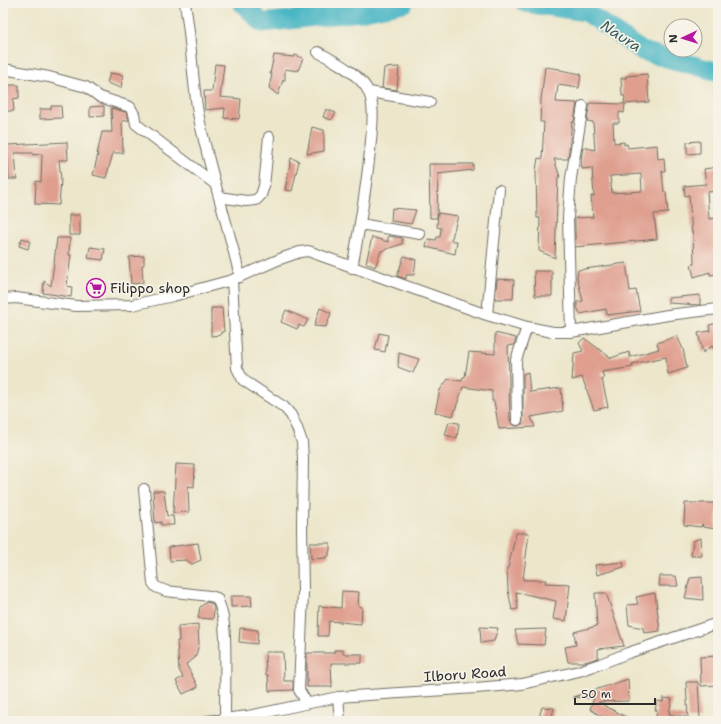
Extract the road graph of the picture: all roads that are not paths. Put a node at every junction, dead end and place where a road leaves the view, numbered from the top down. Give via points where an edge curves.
1 (185, 3) edge
2 (318, 52) dead end
3 (3, 69) edge
4 (369, 92) junction
5 (430, 102) dead end
6 (583, 106) dead end
7 (269, 137) dead end
8 (214, 184) junction
9 (499, 190) dead end
10 (219, 197) junction
11 (360, 224) junction
12 (420, 234) dead end
13 (352, 268) junction
14 (236, 279) junction
15 (3, 299) edge
16 (718, 309) edge
17 (487, 315) junction
18 (527, 327) junction
19 (571, 332) junction
20 (517, 420) dead end
21 (144, 489) dead end
22 (718, 623) edge
23 (338, 697) junction
24 (307, 703) junction
25 (225, 718) junction
26 (207, 721) edge
27 (340, 721) edge

1 - 8 street via 193,84
2 - 4 street via 357,76
3 - 8 street via 86,87 100,96 130,107 136,124
4 - 5 street
4 - 11 street via 372,127
6 - 19 street via 571,178 568,217
7 - 10 street via 261,195 256,200 246,201
8 - 10 street
9 - 17 street
10 - 14 street via 230,235
11 - 12 street
11 - 13 street
13 - 14 street via 308,251 280,259
13 - 17 street
14 - 15 street via 132,305 76,306 16,298
14 - 24 street via 237,368 243,380 284,407 302,442 299,690
16 - 19 street
17 - 18 street
18 - 19 street
18 - 20 street via 516,360
21 - 25 street via 153,583 166,591 217,598 220,605 226,662
22 - 23 street, Ilboru Road via 578,671 522,684
23 - 24 street, Ilboru Road
23 - 27 street
24 - 25 street, Ilboru Road via 248,716
25 - 26 street, Ilboru Road

